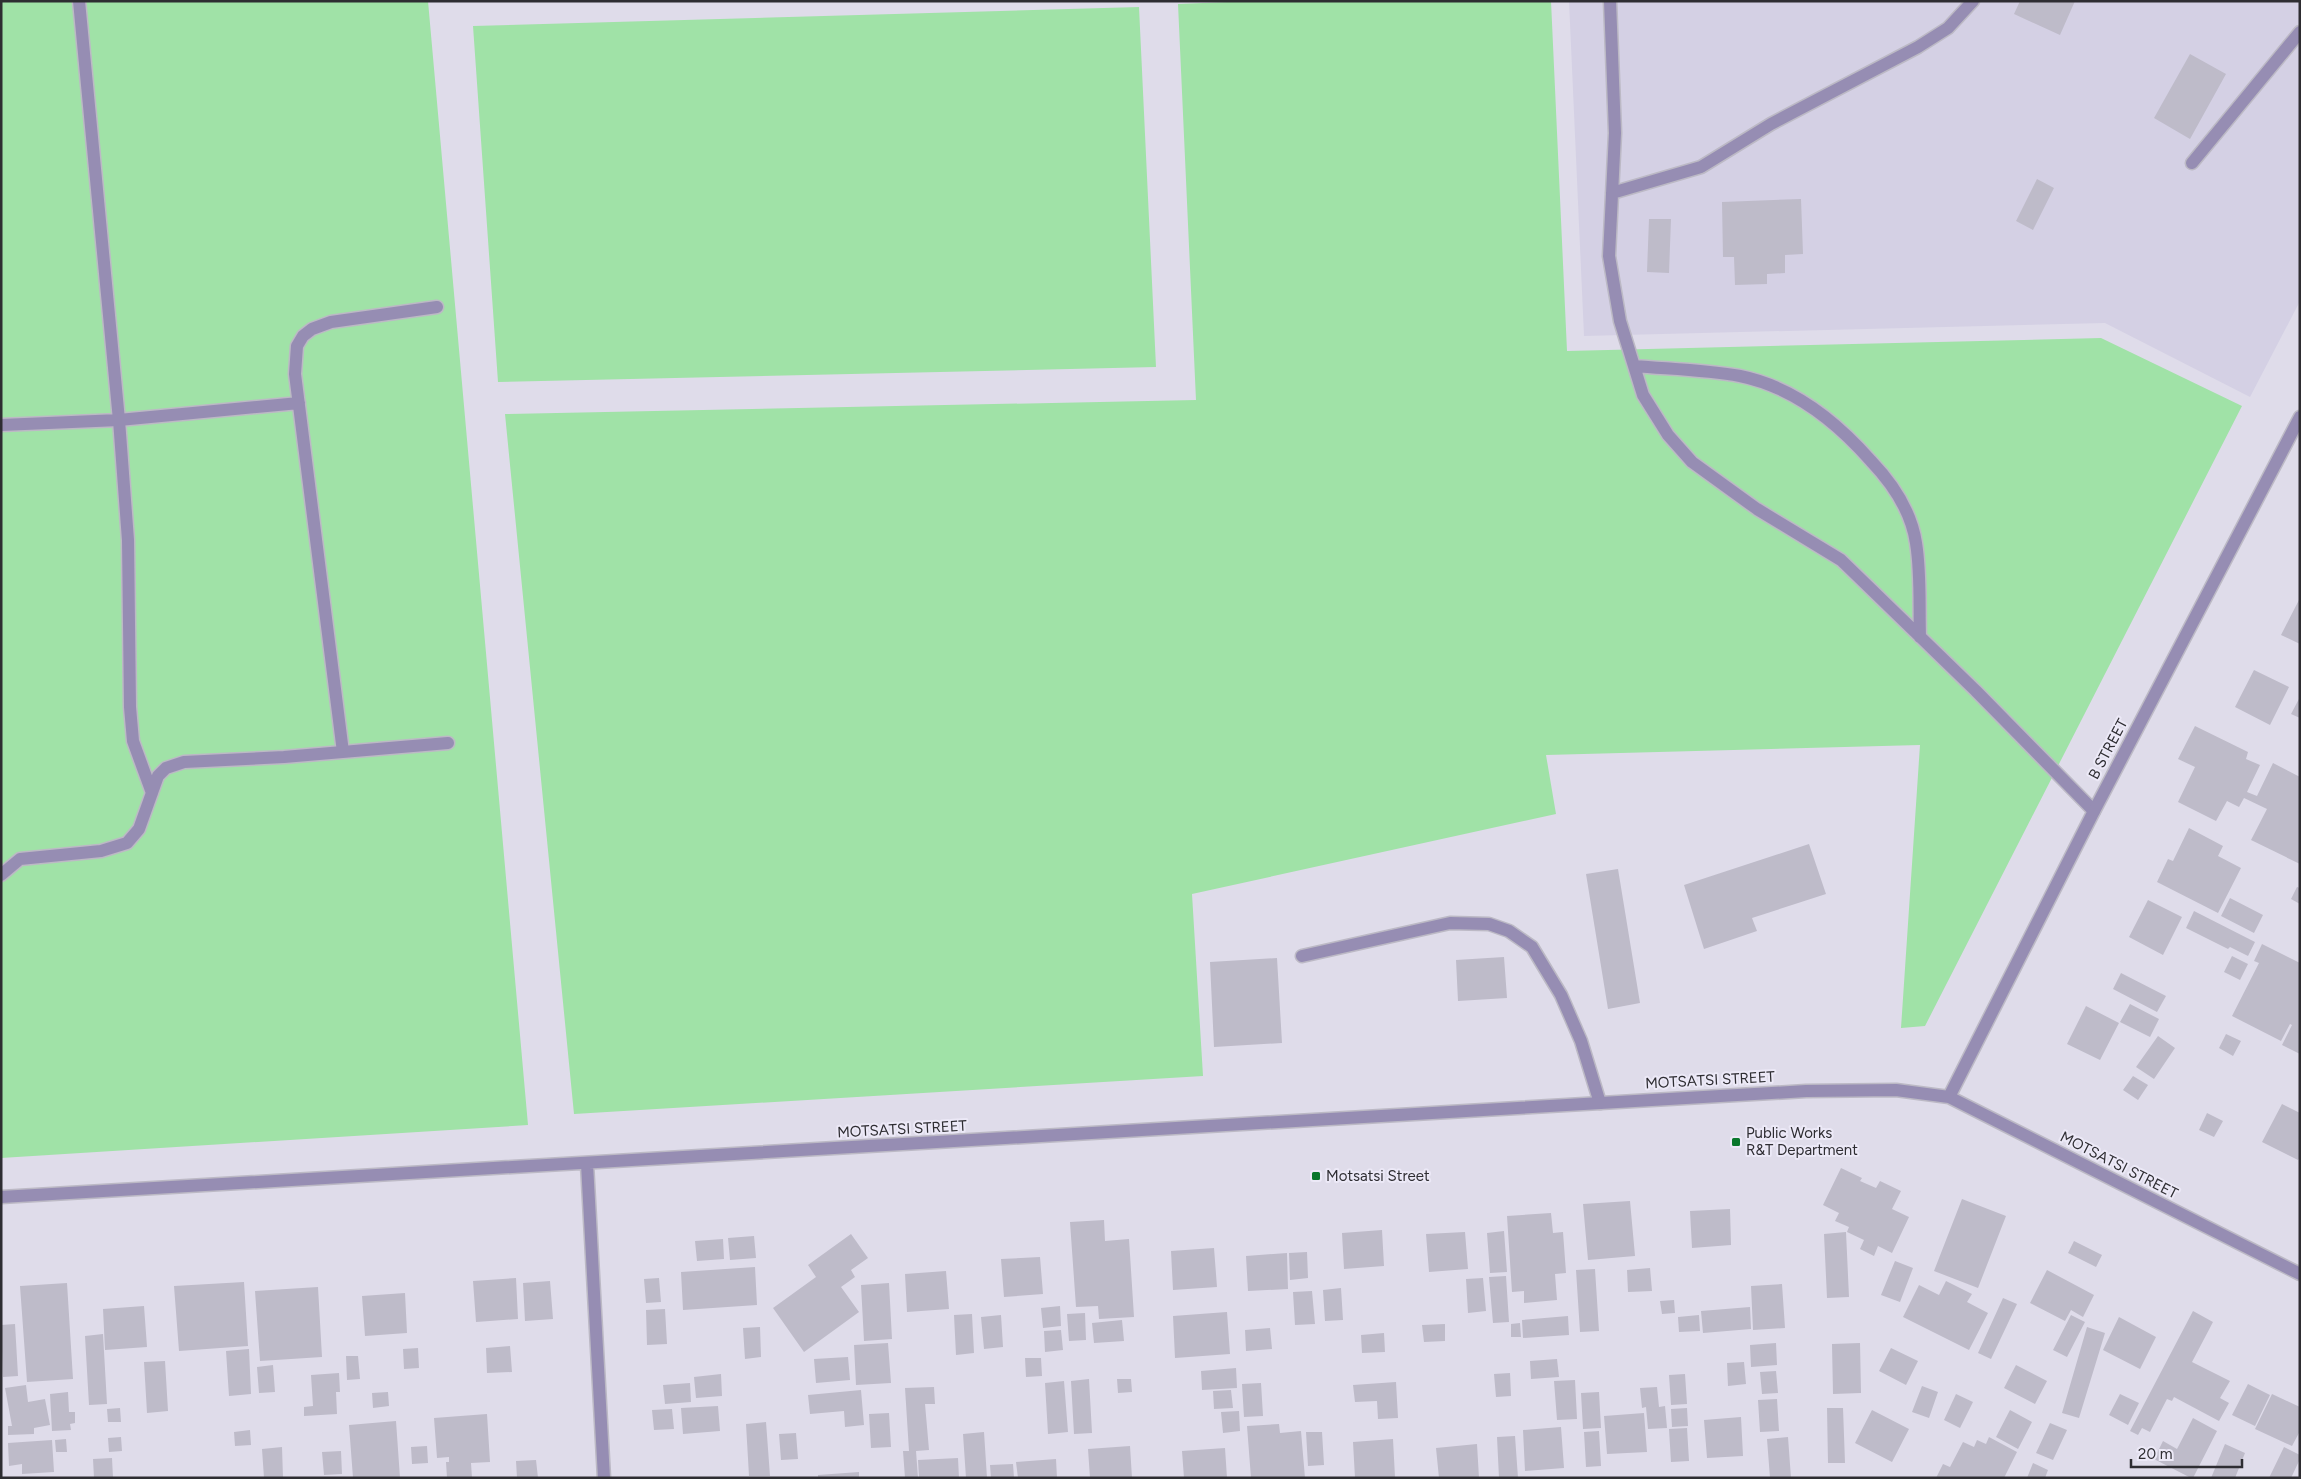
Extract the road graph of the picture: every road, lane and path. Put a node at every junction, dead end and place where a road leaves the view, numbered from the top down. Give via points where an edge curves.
1 (80, 1) edge
2 (1610, 1) edge
3 (1972, 1) edge
4 (2300, 32) edge
5 (2192, 164) dead end
6 (1612, 193) junction
7 (436, 307) dead end
8 (1634, 366) junction
9 (299, 403) junction
10 (2300, 417) edge
11 (120, 420) junction
12 (1, 425) edge
13 (1920, 637) junction
14 (448, 743) dead end
15 (343, 752) junction
16 (152, 793) junction
17 (2094, 811) junction
18 (1, 875) edge
19 (1302, 956) dead end
20 (1949, 1097) junction
21 (1600, 1103) junction
22 (586, 1164) junction
23 (1, 1197) edge
24 (2300, 1274) edge
25 (604, 1478) edge

1 - 11 street
2 - 6 street via 1615,133
3 - 6 street via 1948,28 1918,47 1771,124 1701,167
4 - 5 street
6 - 8 street via 1609,256 1620,321
7 - 9 street via 330,322 312,329 300,341 295,358
8 - 13 street via 1643,395 1668,435 1692,462 1757,509 1841,560
8 - 13 street via 1741,376 1783,390 1815,408 1848,434 1890,481 1907,510 1916,542
9 - 11 street
9 - 15 street
10 - 17 street, B STREET
11 - 12 street
11 - 16 street via 128,540 130,707 133,741
13 - 17 street
14 - 15 street
15 - 16 street via 184,762 166,768 158,776
16 - 18 street via 139,829 127,843 101,851 20,858
17 - 20 street, B STREET
19 - 21 street via 1450,923 1489,924 1510,931 1532,947 1561,995 1581,1041
20 - 21 street, MOTSATSI STREET via 1896,1090 1806,1091
20 - 24 street, MOTSATSI STREET
21 - 22 street, MOTSATSI STREET
22 - 23 street, MOTSATSI STREET
22 - 25 street

